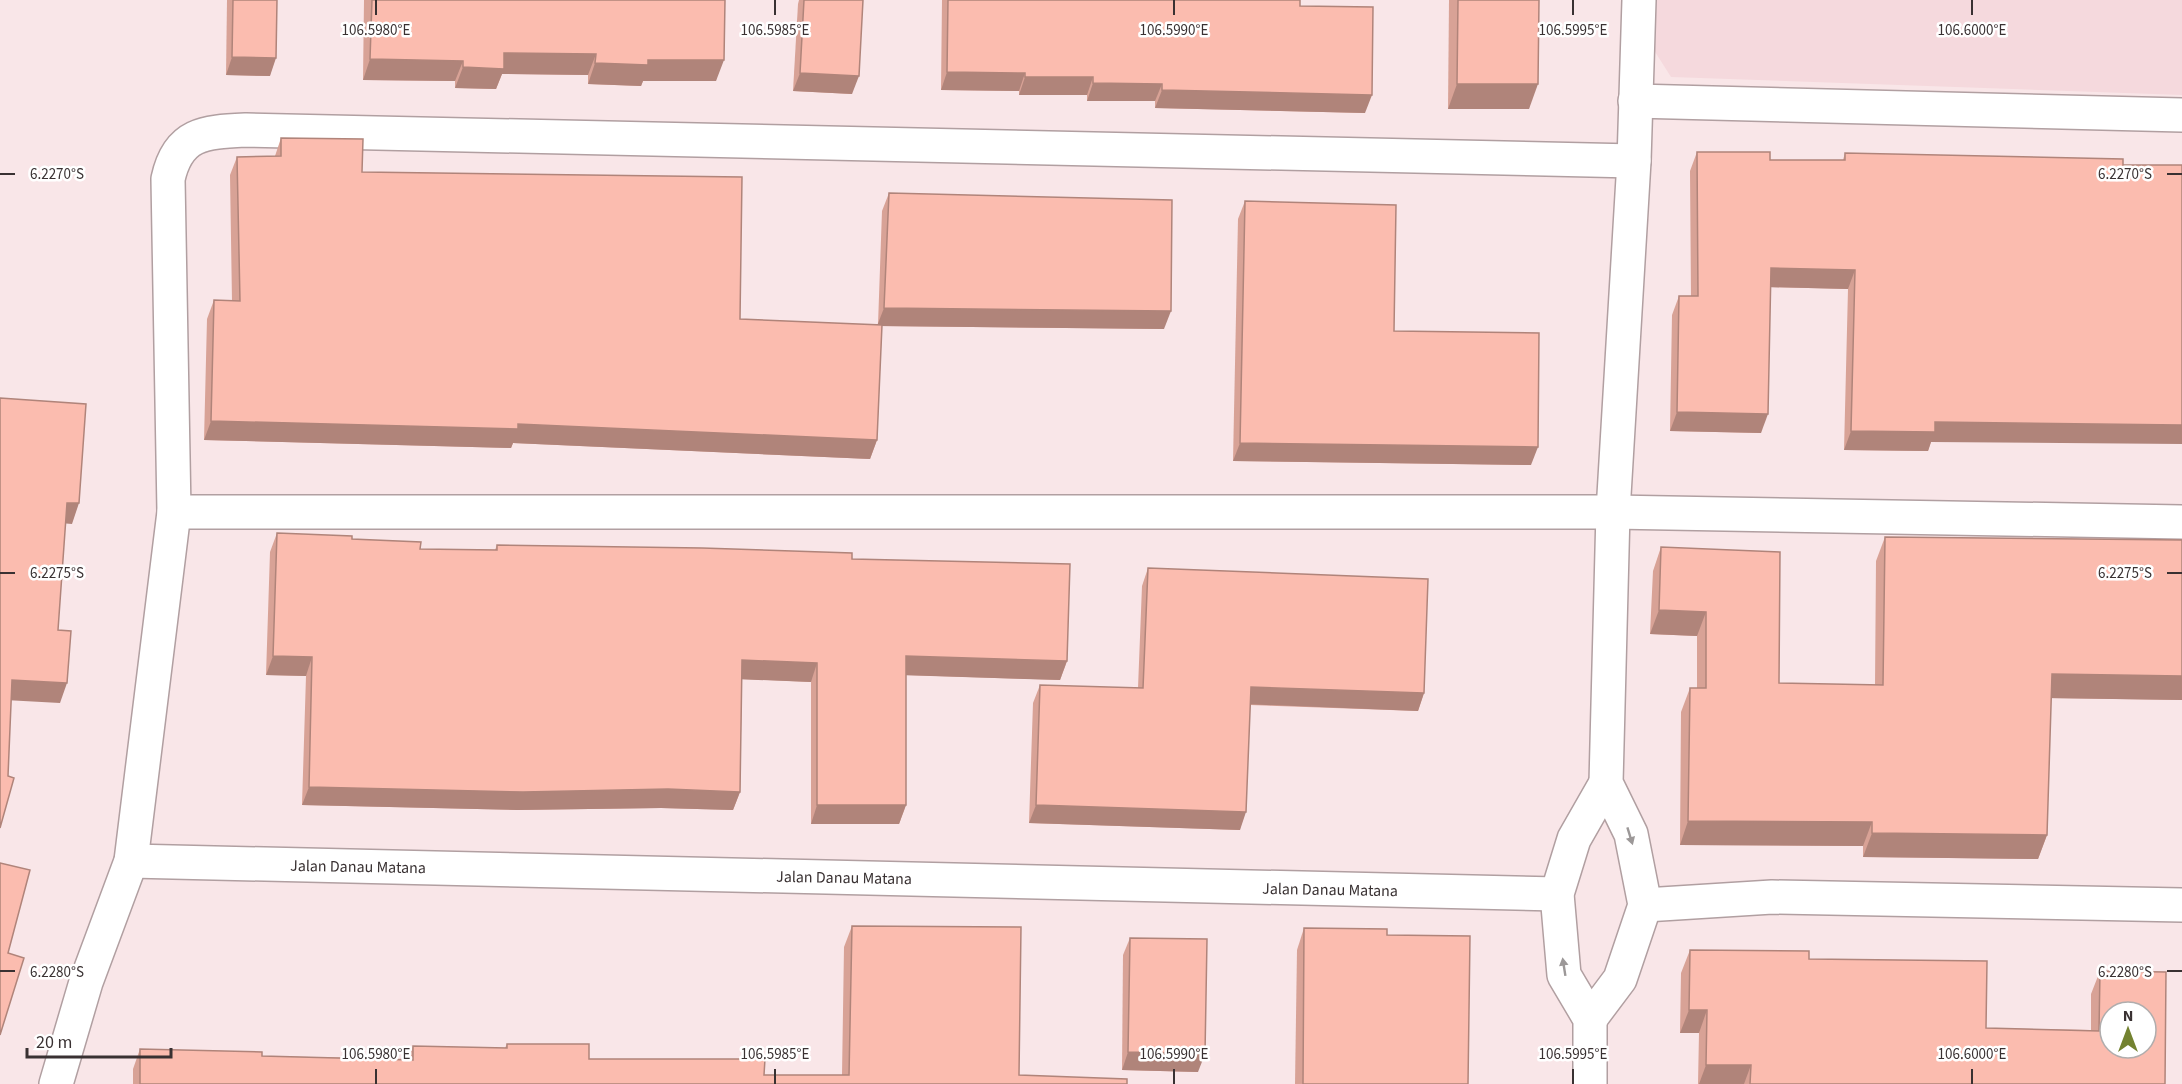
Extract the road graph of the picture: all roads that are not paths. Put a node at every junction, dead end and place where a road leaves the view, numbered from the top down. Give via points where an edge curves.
1 (1639, 0) edge
2 (1635, 101) junction
3 (2182, 115) edge
4 (1634, 161) junction
5 (174, 512) junction
6 (1613, 512) junction
7 (2182, 522) edge
8 (1606, 783) junction
9 (132, 861) junction
10 (1557, 894) junction
11 (1645, 905) junction
12 (2182, 905) edge
13 (1590, 1019) junction
14 (56, 1084) edge
15 (1590, 1084) edge

1 - 2 street
2 - 3 street
2 - 4 street
4 - 5 street via 270,130 210,132 185,142 172,160 168,179
4 - 6 street
5 - 6 street
5 - 9 street
6 - 7 street
6 - 8 street
8 - 10 street via 1574,839
8 -> 11 street via 1631,834
9 - 10 street, Jalan Danau Matana
9 - 14 street via 86,982
13 -> 10 street via 1564,975
11 - 12 street via 1772,897
11 - 13 street via 1620,979
13 - 15 street

